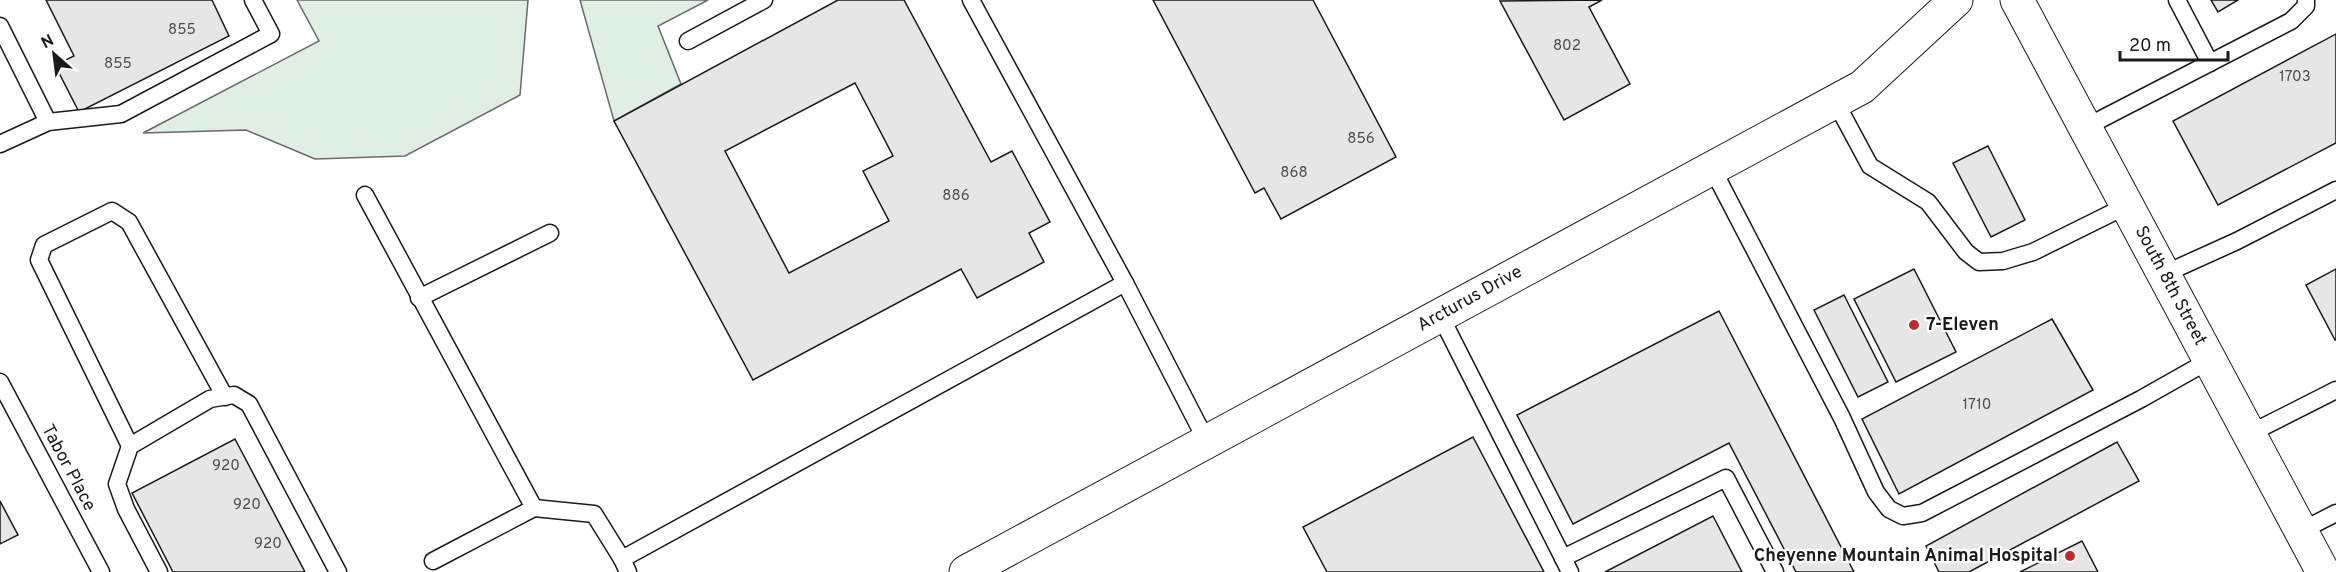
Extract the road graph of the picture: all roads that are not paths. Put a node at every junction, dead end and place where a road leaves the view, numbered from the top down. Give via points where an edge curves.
1 (253, 0) edge
2 (764, 0) edge
3 (971, 0) edge
4 (1956, 0) edge
5 (2017, 0) edge
6 (2177, 0) edge
7 (2306, 0) edge
8 (0, 26) edge
9 (688, 41) dead end
10 (2210, 63) junction
11 (1835, 102) junction
12 (48, 122) junction
13 (2084, 128) junction
14 (0, 144) edge
15 (1712, 168) junction
16 (2336, 190) edge
17 (365, 195) dead end
18 (2126, 206) junction
19 (550, 233) dead end
20 (2163, 274) junction
21 (1125, 283) junction
22 (419, 298) junction
23 (1440, 315) junction
24 (2210, 360) junction
25 (0, 382) edge
26 (2336, 390) edge
27 (225, 397) junction
28 (2249, 434) junction
29 (1207, 442) junction
30 (130, 446) junction
31 (534, 508) junction
32 (2336, 513) edge
33 (2301, 531) junction
34 (434, 561) dead end
35 (625, 565) edge
36 (1567, 565) edge
37 (101, 572) edge
38 (159, 572) edge
39 (338, 572) edge
40 (966, 572) edge
41 (1775, 572) edge
42 (2323, 572) edge

1 - 12 lane via 271,34 121,114
2 - 9 lane
3 - 21 lane
4 - 11 street, Arcturus Drive via 1862,87
5 - 13 street, South 8th Street
6 - 10 lane
7 - 10 lane via 2306,6 2291,21
8 - 12 lane
10 - 13 lane
11 - 15 street, Arcturus Drive
11 - 18 lane via 1870,166 1928,202 1966,252 1979,262 2003,261 2032,252
12 - 14 lane
13 - 18 street, South 8th Street
15 - 23 street, Arcturus Drive
15 - 24 lane via 1876,492 1888,509 1903,516 1923,513
16 - 20 lane
17 - 22 lane
18 - 20 street, South 8th Street
19 - 22 lane
20 - 24 street, South 8th Street
21 - 29 lane
21 - 35 lane
22 - 31 lane
23 - 29 street, Arcturus Drive
23 - 36 lane
24 - 28 street, South 8th Street
25 - 37 lane, Tabor Place
26 - 28 lane
27 - 30 lane via 210,399
27 - 30 lane via 129,222 112,211 44,245 39,260
27 - 39 lane via 234,395 249,404
28 - 33 street, South 8th Street
29 - 40 street, Arcturus Drive
30 - 38 lane via 117,484
31 - 34 lane
31 - 35 lane via 594,514
32 - 33 lane
33 - 42 street, South 8th Street
36 - 41 lane via 1726,478

